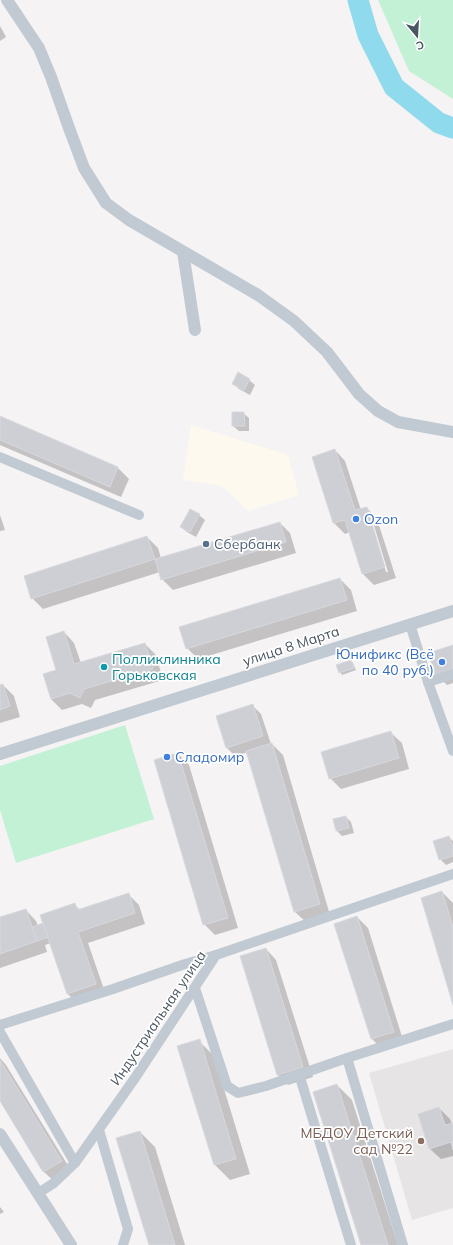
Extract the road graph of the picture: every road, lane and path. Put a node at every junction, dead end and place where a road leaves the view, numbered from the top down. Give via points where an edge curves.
1 (7, 0) edge
2 (183, 252) junction
3 (195, 330) dead end
4 (453, 432) edge
5 (0, 457) edge
6 (138, 514) dead end
7 (453, 611) edge
8 (410, 624) junction
9 (453, 674) edge
10 (428, 682) junction
11 (453, 751) edge
12 (0, 754) edge
13 (453, 874) edge
14 (216, 955) junction
15 (195, 988) junction
16 (453, 1024) edge
17 (0, 1025) edge
18 (0, 1032) edge
19 (347, 1058) junction
20 (299, 1074) junction
21 (99, 1130) junction
22 (0, 1134) edge
23 (75, 1163) junction
24 (39, 1195) junction
25 (71, 1245) edge
26 (123, 1245) edge
27 (351, 1245) edge
28 (403, 1245) edge

1 - 2 street via 39,48 84,168 106,203
2 - 3 street
2 - 4 street via 258,295 294,321 327,352 359,394 378,411 398,422
5 - 6 street
7 - 8 street, улица 8 Марта
8 - 10 street
8 - 12 street, улица 8 Марта
9 - 10 street
10 - 11 street
13 - 14 street, Индустриальная улица
14 - 15 street, Индустриальная улица
14 - 17 street
15 - 20 street via 227,1086 238,1093
15 - 21 street, Индустриальная улица
16 - 19 street
18 - 23 street
19 - 20 street
19 - 28 street
20 - 27 street
21 - 23 street, Индустриальная улица
21 - 26 street via 128,1230
22 - 24 street
23 - 24 street, Индустриальная улица
24 - 25 street

